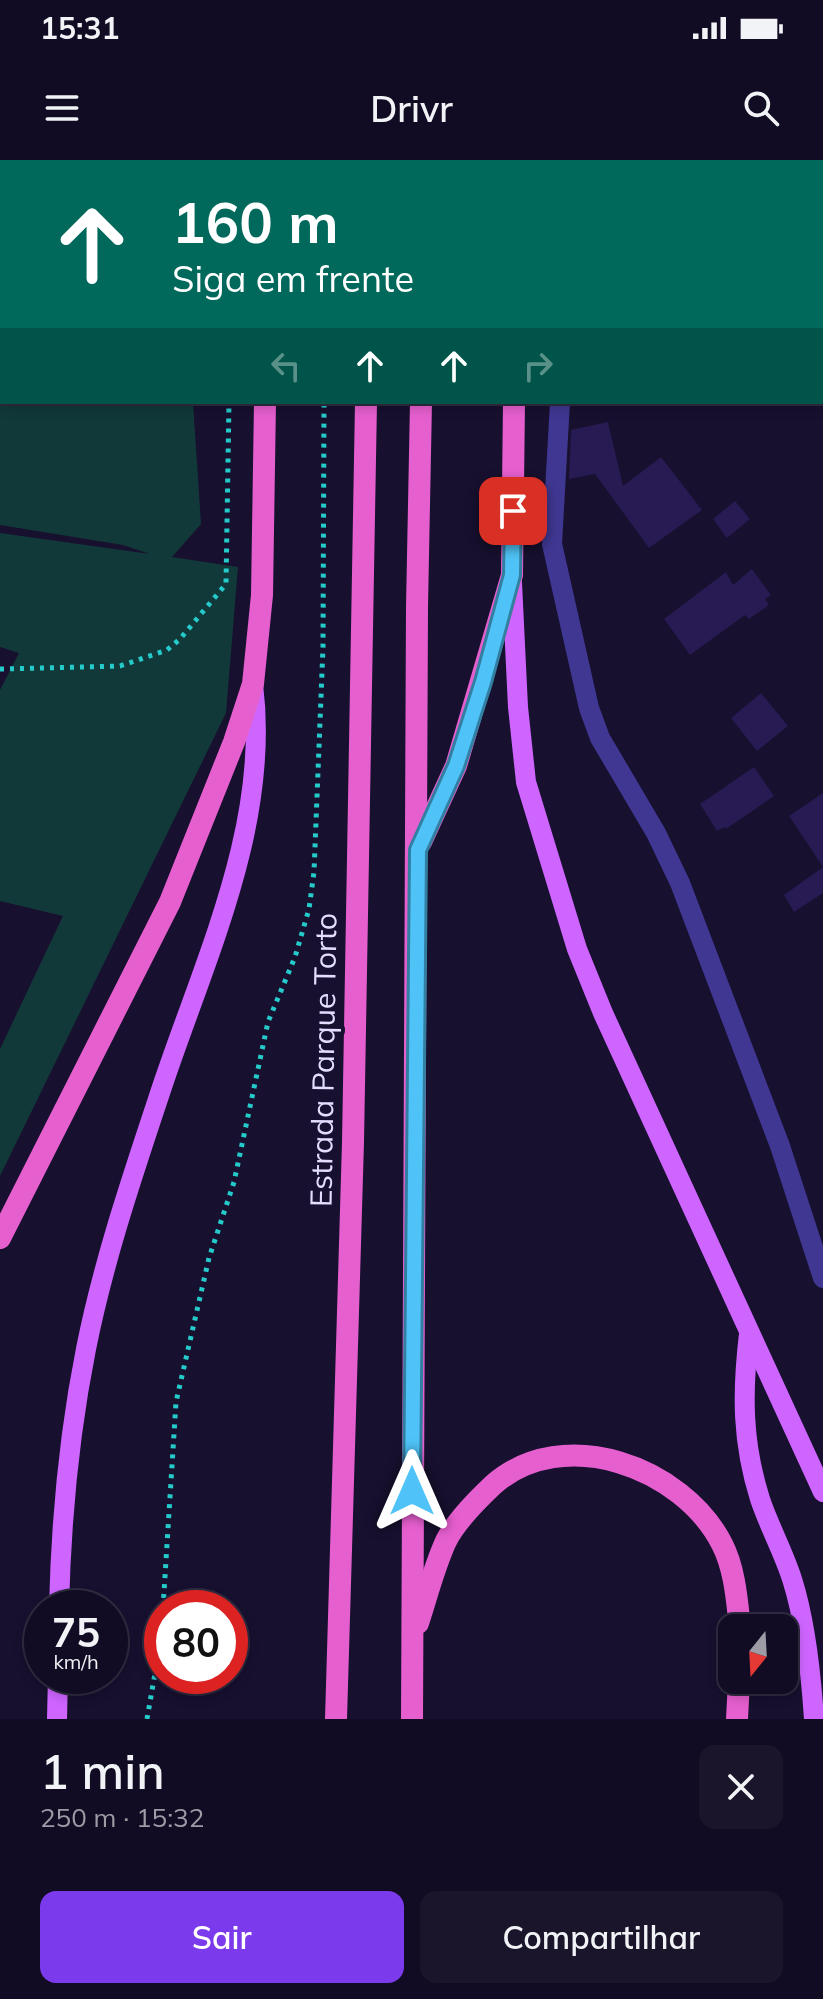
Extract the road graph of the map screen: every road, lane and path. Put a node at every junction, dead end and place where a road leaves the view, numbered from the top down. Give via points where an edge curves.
1 (229, 404) edge
2 (265, 404) edge
3 (324, 404) edge
4 (366, 404) edge
5 (421, 404) edge
6 (514, 404) edge
7 (560, 404) edge
8 (512, 575) junction
9 (0, 669) edge
10 (253, 684) junction
11 (418, 850) junction
12 (0, 1238) edge
13 (823, 1278) edge
14 (749, 1334) junction
15 (823, 1492) edge
16 (60, 1590) edge
17 (164, 1590) edge
18 (738, 1614) edge
19 (412, 1642) junction
20 (58, 1694) edge
21 (151, 1694) edge
22 (738, 1694) edge
23 (57, 1719) edge
24 (147, 1719) edge
25 (336, 1719) edge
26 (412, 1719) edge
27 (737, 1719) edge
28 (814, 1719) edge

1 - 9 path via 226,584 180,639 167,650 120,666
2 - 10 highway via 262,595
3 - 17 path via 323,647 314,872 295,957 268,1022 234,1182 209,1258 176,1402
4 - 25 highway, Estrada Parque Torto
5 - 11 highway
6 - 8 highway
7 - 13 street via 552,544 589,708 600,738 680,883 775,1132
8 - 11 highway via 456,766
8 - 14 main road via 526,782 552,873 603,1013
10 - 12 highway via 170,902
10 - 16 main road via 253,779 225,910 160,1093 86,1348 68,1456
11 - 19 highway
14 - 15 main road
14 - 28 main road via 743,1386 750,1457 760,1499 792,1580
18 - 19 highway via 723,1545 695,1506 658,1478 615,1460 569,1456 528,1462 495,1483 468,1510 447,1539
19 - 26 highway
20 - 23 main road
21 - 24 path
22 - 27 highway

